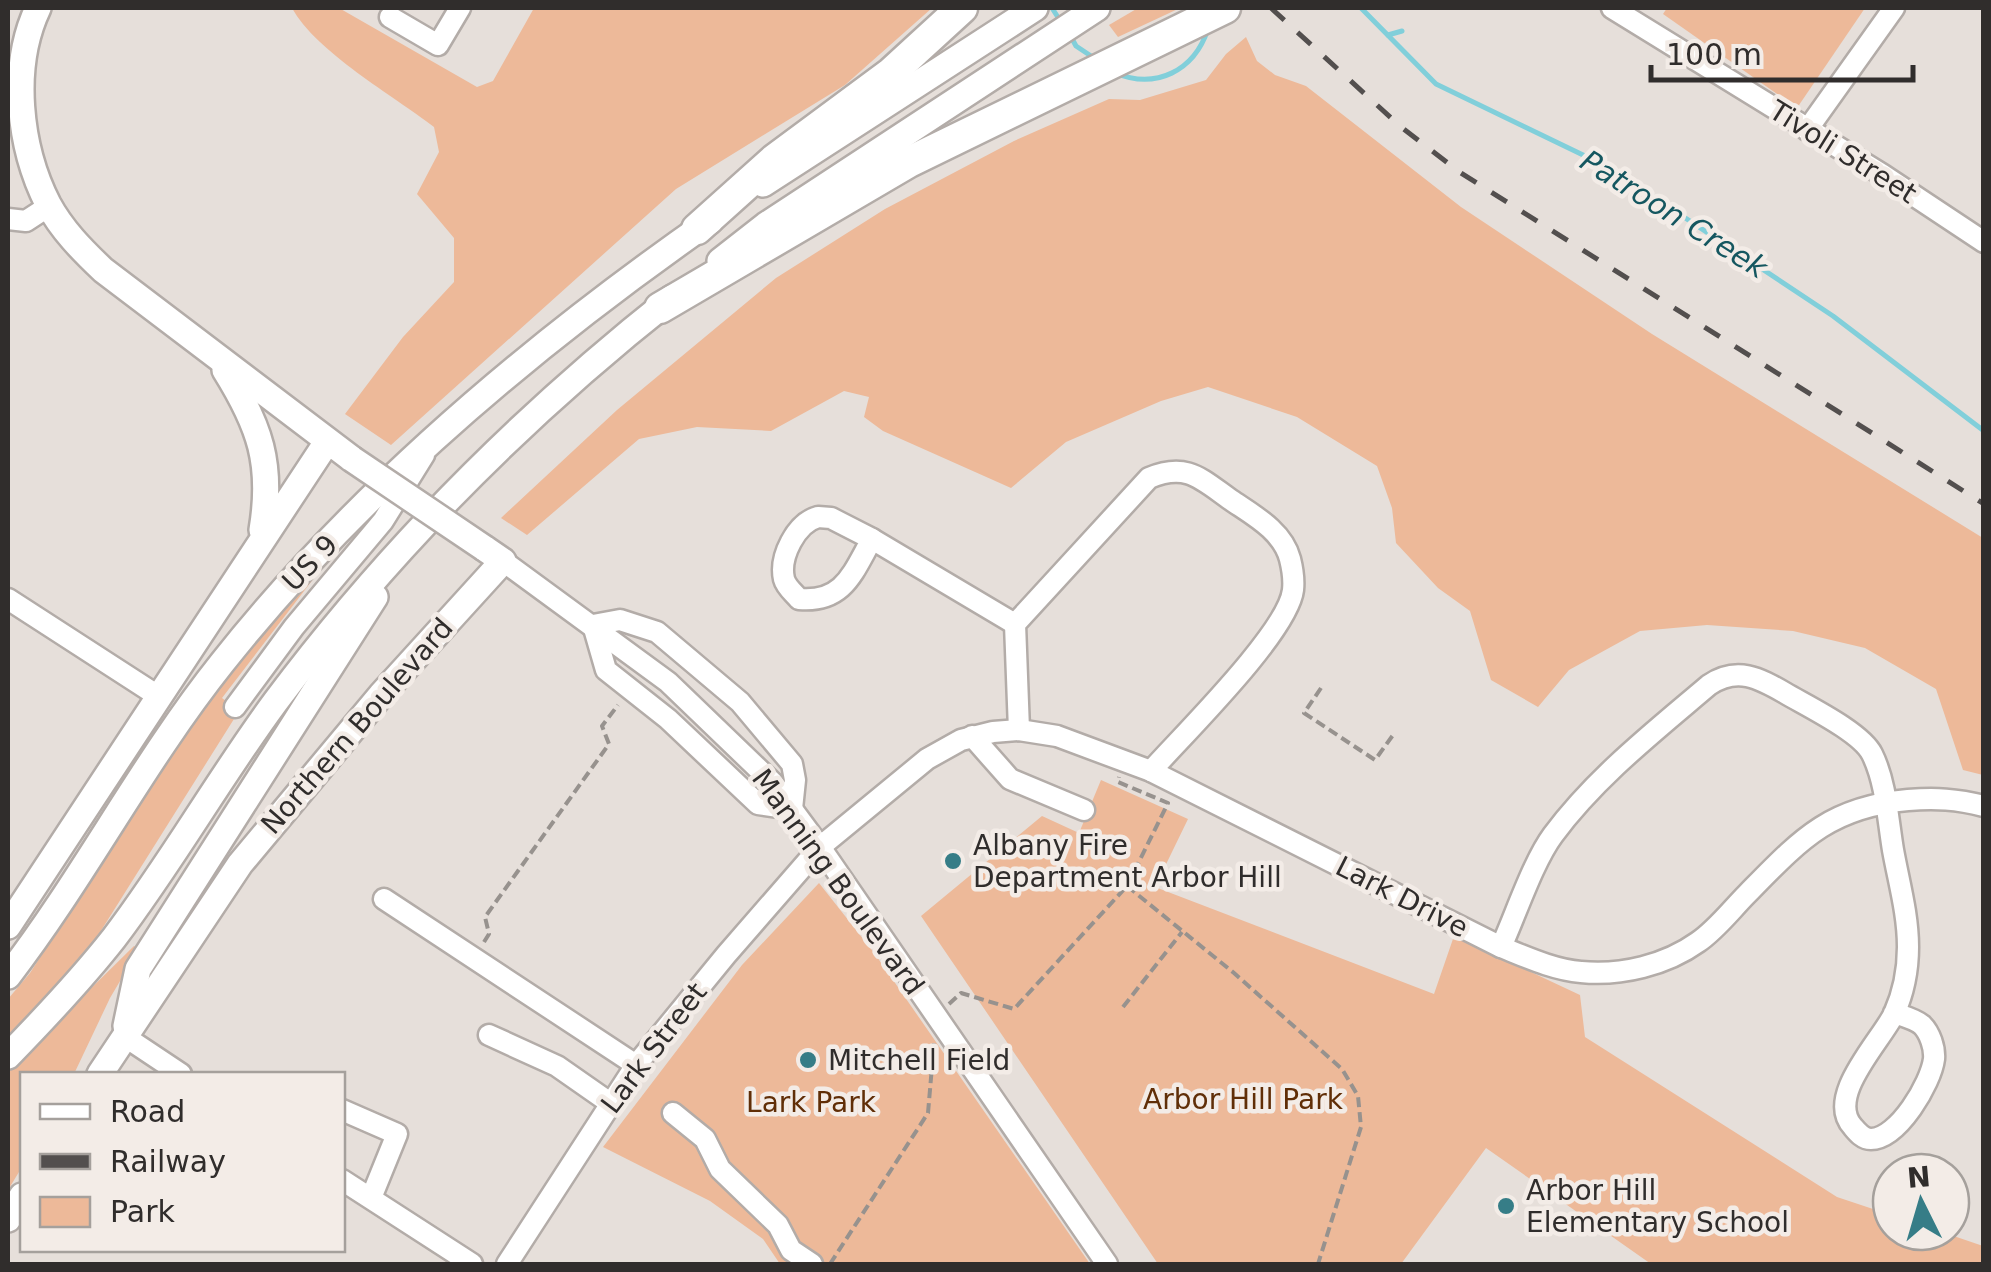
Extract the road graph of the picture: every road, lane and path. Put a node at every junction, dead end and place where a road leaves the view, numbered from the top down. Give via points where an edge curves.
1 (38, 8) edge
2 (460, 8) edge
3 (962, 8) edge
4 (1035, 8) edge
5 (1097, 8) edge
6 (1225, 8) edge
7 (1612, 8) edge
8 (1894, 8) edge
9 (387, 11) edge
10 (16, 56) edge
11 (1806, 130) junction
12 (49, 206) junction
13 (8, 219) edge
14 (697, 230) junction
15 (1984, 242) edge
16 (660, 308) junction
17 (214, 353) junction
18 (436, 437) junction
19 (327, 442) junction
20 (261, 539) junction
21 (872, 539) junction
22 (408, 542) junction
23 (494, 554) junction
24 (8, 599) edge
25 (1016, 624) junction
26 (593, 625) junction
27 (1321, 688) dead end
28 (630, 689) junction
29 (158, 696) junction
30 (235, 706) dead end
31 (1019, 730) junction
32 (1393, 735) dead end
33 (972, 736) junction
34 (1123, 760) junction
35 (1151, 771) junction
36 (1885, 802) junction
37 (1984, 806) edge
38 (792, 809) junction
39 (1084, 810) dead end
40 (820, 847) junction
41 (1126, 886) junction
42 (384, 899) dead end
43 (8, 926) edge
44 (1183, 932) junction
45 (1501, 947) junction
46 (474, 958) junction
47 (8, 976) edge
48 (1122, 1007) dead end
49 (1894, 1013) junction
50 (936, 1016) junction
51 (489, 1035) dead end
52 (124, 1036) junction
53 (8, 1056) edge
54 (636, 1065) junction
55 (101, 1072) edge
56 (179, 1072) edge
57 (610, 1103) junction
58 (345, 1111) edge
59 (673, 1114) dead end
60 (345, 1182) edge
61 (371, 1198) junction
62 (472, 1264) edge
63 (508, 1264) edge
64 (812, 1264) edge
65 (830, 1264) edge
66 (1107, 1264) edge
67 (1318, 1264) edge

1 - 10 main road
2 - 9 street via 438,45
3 - 14 highway
4 - 14 main road, US 9
5 - 16 main road, US 9 via 766,225
6 - 16 highway via 910,162
7 - 11 street, Tivoli Street
8 - 11 street
10 - 12 main road via 32,166
11 - 15 street, Tivoli Street
12 - 13 street via 26,221
12 - 17 main road via 102,270
14 - 18 main road, US 9 / US 9
16 - 22 main road, US 9 via 520,429
17 - 19 main road
17 - 20 main road via 254,422 265,458
18 - 30 street via 383,520
18 - 47 main road, US 9 / US 9 via 302,570 222,663
19 - 20 main road
19 - 23 main road, bridge
20 - 29 main road
21 - 21 street via 831,518 810,519 787,549 784,580 800,599 828,598 844,587
21 - 25 street
22 - 52 main road via 138,969
22 - 53 main road, US 9 via 274,703 116,935
23 - 26 street, Manning Boulevard
23 - 52 main road, Northern Boulevard via 283,809 204,913
24 - 29 street
25 - 31 street
25 - 35 street via 1149,478 1164,471 1190,472 1282,540 1293,590 1284,613
26 - 28 street via 606,670
26 - 38 street, Manning Boulevard via 668,682
26 - 38 street via 620,620 657,632 740,702 792,764
27 - 32 path via 1304,713 1375,760
28 - 38 street via 758,804
28 - 46 path via 602,726 609,744 485,917 489,934
29 - 43 main road
31 - 33 street, Lark Drive
31 - 34 street, Lark Drive
33 - 39 street via 1010,779
33 - 40 street, Lark Drive via 926,760
34 - 35 street, Lark Drive
34 - 41 path via 1118,782 1168,803
35 - 45 street, Lark Drive
36 - 37 street, Lark Drive via 1950,797
36 - 45 street, Lark Drive via 1823,824 1700,942 1655,964 1581,972
36 - 45 street via 1872,752 1860,740 1767,682 1741,673 1720,678 1633,750 1551,838
36 - 49 street via 1908,921 1908,963
38 - 40 street, Manning Boulevard
40 - 50 street, Manning Boulevard
40 - 54 street, Lark Street
41 - 44 path
41 - 50 path via 1014,1009 961,993
42 - 46 street
44 - 48 path
44 - 67 path via 1342,1069 1358,1096 1362,1127
46 - 54 street
49 - 49 street via 1844,1098 1848,1122 1871,1139 1901,1124 1934,1058 1920,1022
50 - 65 path via 928,1112
50 - 66 street, Manning Boulevard
51 - 57 street via 557,1066
52 - 55 main road, Northern Boulevard
52 - 56 street
54 - 57 street, Lark Street
57 - 63 street, Lark Street
58 - 61 street via 397,1134
59 - 64 street via 705,1139 720,1169 778,1225 791,1250
60 - 61 street
61 - 62 street

